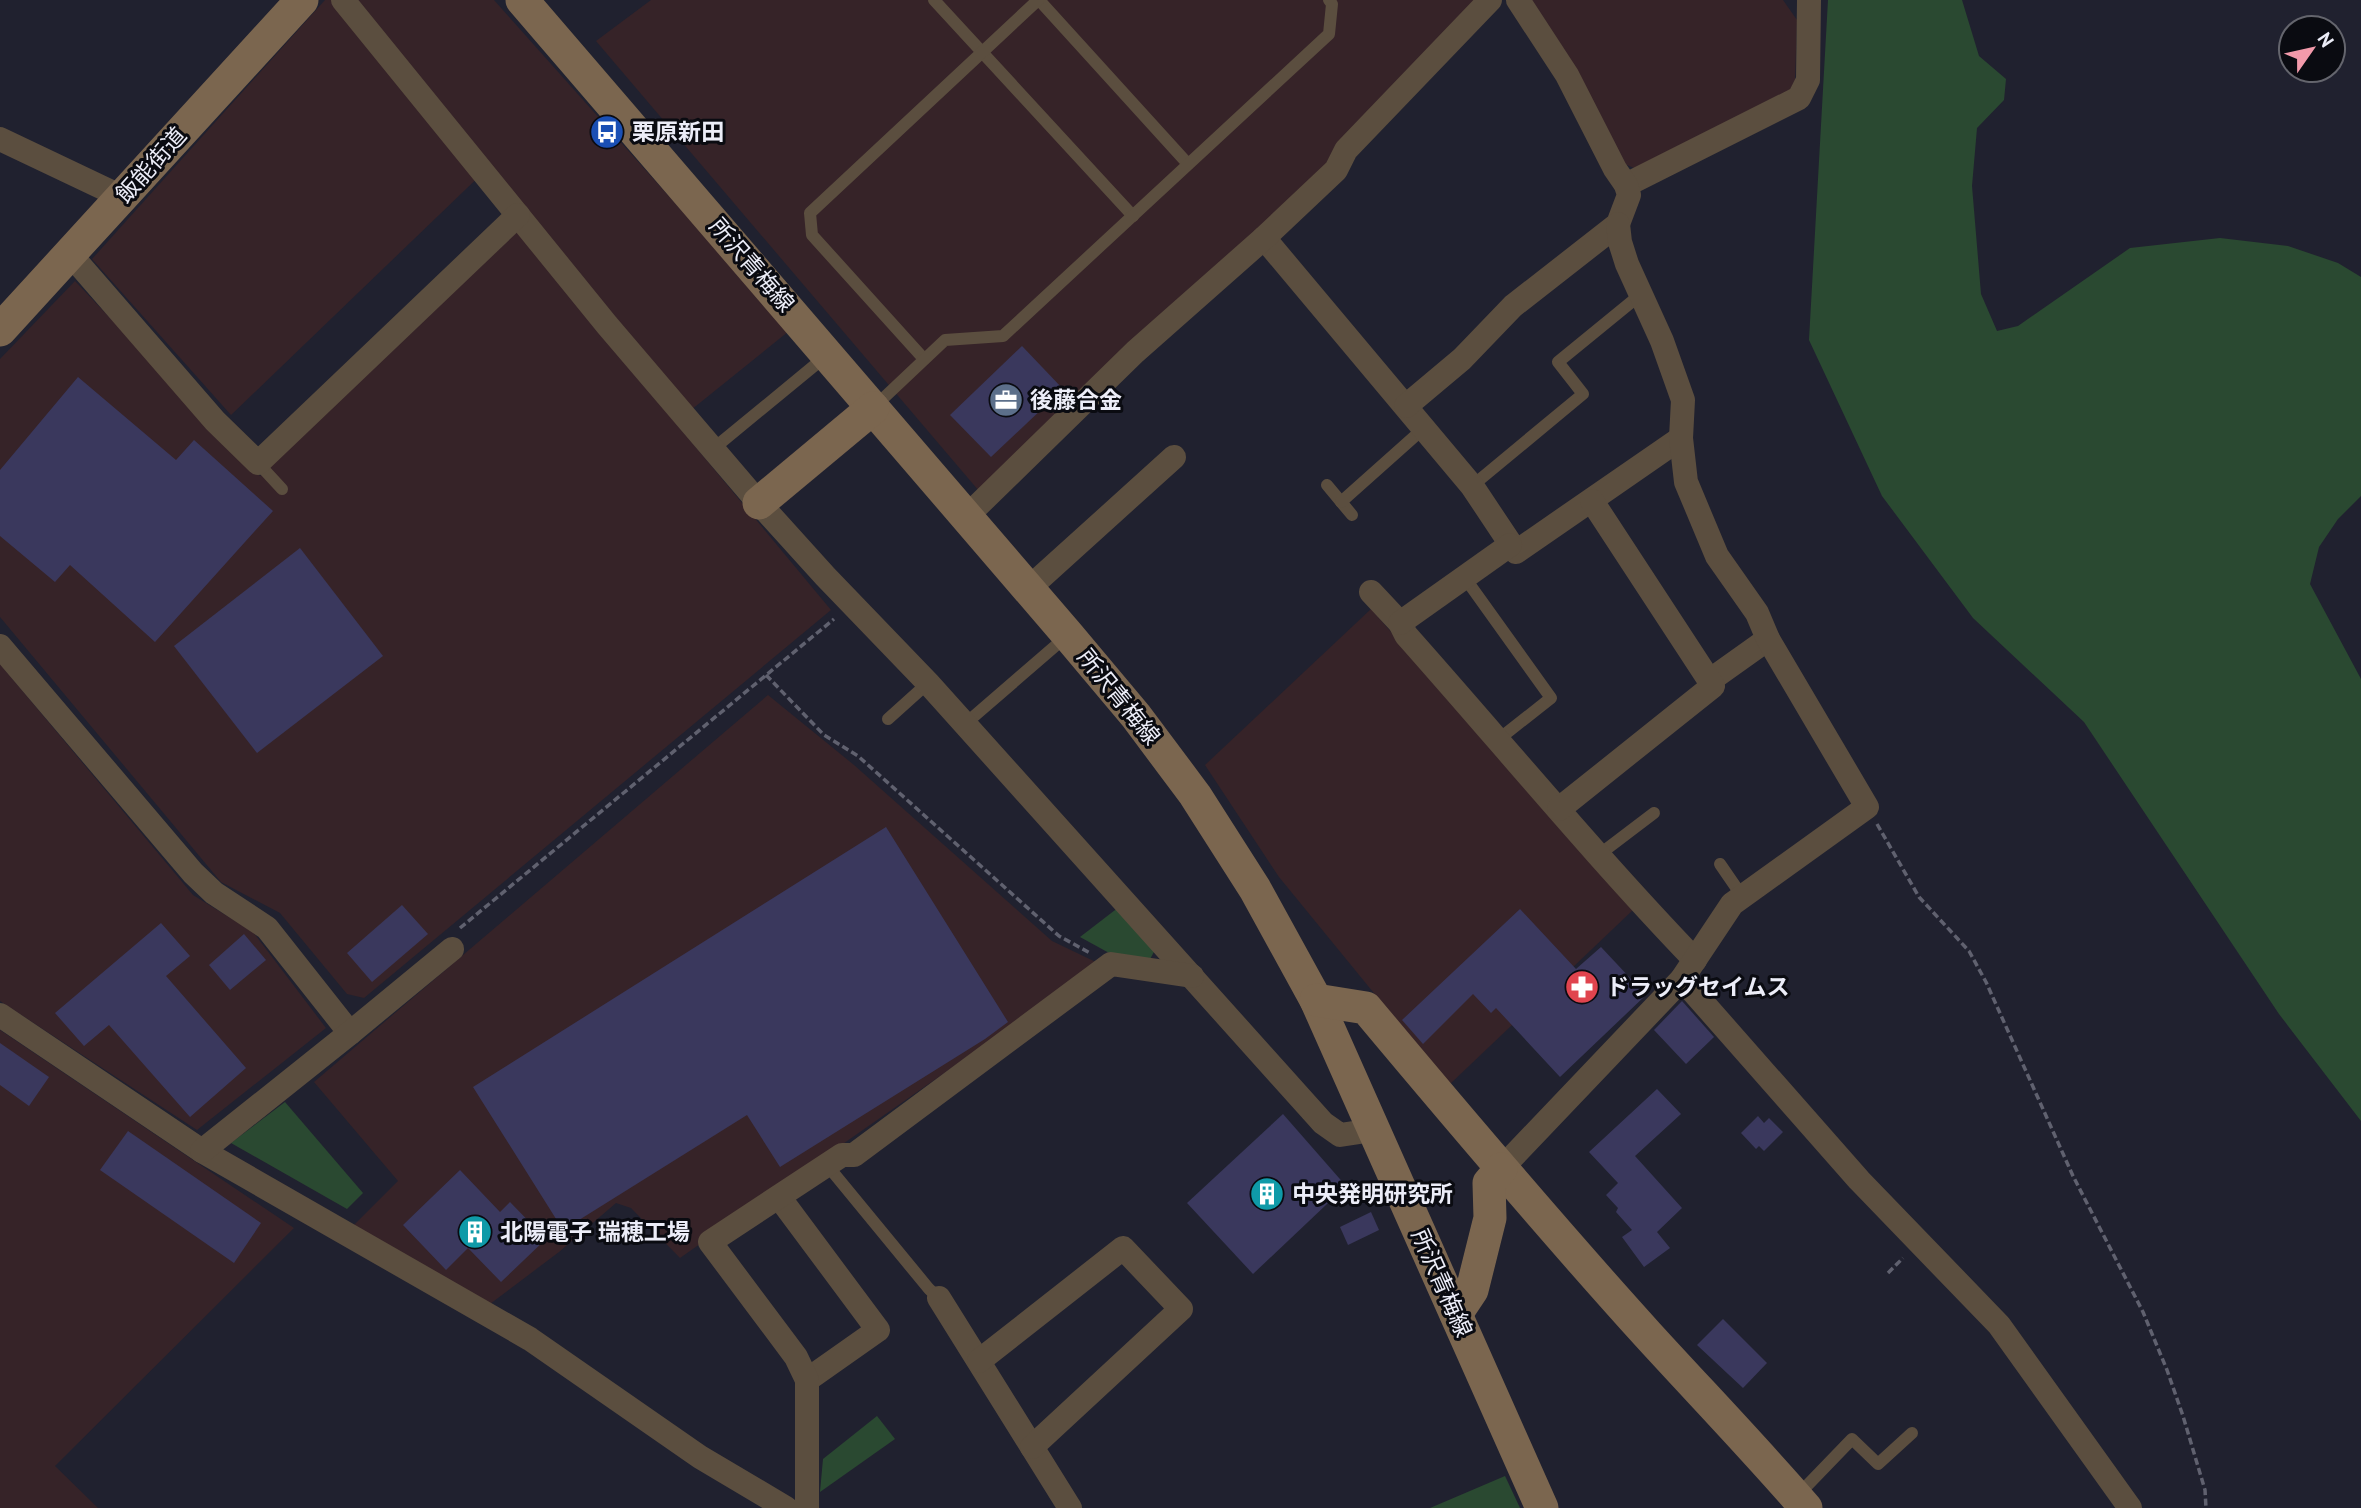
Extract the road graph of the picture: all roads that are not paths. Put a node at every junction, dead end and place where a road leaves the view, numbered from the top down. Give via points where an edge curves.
1 (302, 0) edge
2 (343, 0) edge
3 (522, 0) edge
4 (934, 0) edge
5 (1039, 0) edge
6 (1329, 0) edge
7 (1490, 0) edge
8 (1518, 0) edge
9 (1809, 0) edge
10 (983, 53) junction
11 (0, 139) edge
12 (1188, 164) junction
13 (1626, 185) junction
14 (122, 197) junction
15 (518, 215) junction
16 (1133, 216) junction
17 (1618, 224) junction
18 (1264, 238) junction
19 (70, 254) junction
20 (1640, 295) junction
21 (0, 330) edge
22 (829, 354) junction
23 (924, 359) junction
24 (1406, 406) junction
25 (873, 408) junction
26 (1424, 428) junction
27 (1681, 438) junction
28 (713, 450) junction
29 (1174, 457) dead end
30 (258, 463) junction
31 (1327, 485) dead end
32 (1472, 486) junction
33 (282, 489) dead end
34 (1592, 501) junction
35 (1341, 502) junction
36 (759, 503) junction
37 (1352, 515) dead end
38 (966, 517) junction
39 (1510, 545) junction
40 (1465, 578) junction
41 (1028, 589) junction
42 (1371, 592) dead end
43 (1400, 623) junction
44 (1068, 635) junction
45 (1768, 639) junction
46 (0, 646) edge
47 (1709, 681) junction
48 (928, 683) junction
49 (888, 719) dead end
50 (965, 724) junction
51 (1499, 739) junction
52 (1559, 809) junction
53 (1654, 813) dead end
54 (1600, 854) junction
55 (1720, 864) dead end
56 (1742, 896) junction
57 (456, 939) road end
58 (1689, 969) junction
59 (1192, 975) junction
60 (1316, 1000) junction
61 (0, 1015) edge
62 (351, 1033) junction
63 (1373, 1130) junction
64 (202, 1151) junction
65 (827, 1166) junction
66 (1501, 1169) junction
67 (779, 1197) junction
68 (939, 1298) joint
69 (1456, 1314) junction
70 (979, 1362) junction
71 (807, 1380) junction
72 (1912, 1433) dead end
73 (1032, 1447) junction
74 (1801, 1502) edge
75 (786, 1508) edge
76 (807, 1508) edge
77 (1070, 1508) edge
78 (1542, 1508) edge
79 (2130, 1508) edge

1 - 14 main road, 飯能街道
2 - 15 street
3 - 22 main road, 所沢青梅線
4 - 10 lane
5 - 10 lane
5 - 12 lane
6 - 12 lane via 1329,34
7 - 18 street via 1346,150 1336,170
8 - 13 street via 1567,75
9 - 13 street via 1808,80 1799,98
10 - 16 lane
10 - 23 lane via 810,213 811,235
11 - 14 street
12 - 16 lane
13 - 17 street via 1629,195
14 - 19 main road, 飯能街道
15 - 28 street
15 - 30 street
16 - 23 lane via 1003,336 945,340
17 - 20 street
17 - 24 street via 1513,306 1462,359
18 - 24 street
18 - 38 street via 1135,352
19 - 21 main road, 飯能街道
19 - 30 street via 215,421
20 - 27 street via 1683,400
20 - 32 lane via 1558,362 1583,394
22 - 25 main road, 所沢青梅線
22 - 28 lane
23 - 25 lane
24 - 26 street
25 - 36 main road
25 - 38 main road, 所沢青梅線
26 - 32 street
26 - 35 lane
27 - 34 street
27 - 45 street via 1686,482 1717,556 1757,613
28 - 36 street
29 - 41 street
30 - 33 lane
31 - 35 lane
32 - 39 street
34 - 39 street via 1516,552
34 - 47 street
35 - 37 lane
36 - 48 street
38 - 41 main road, 所沢青梅線
39 - 40 street
40 - 43 street
40 - 51 lane via 1551,698
41 - 44 main road, 所沢青梅線
42 - 43 street
43 - 51 street
44 - 50 lane
44 - 60 main road, 所沢青梅線 via 1195,795 1255,889
45 - 47 street
45 - 56 street via 1867,807
46 - 62 street via 193,873 214,893 267,928
47 - 52 street via 1713,686
48 - 49 lane
48 - 50 street
50 - 59 street
51 - 52 street
52 - 54 street
53 - 54 lane
54 - 58 street
55 - 56 lane
56 - 58 street
57 - 62 street
58 - 66 street
58 - 79 street via 1859,1180 1999,1325
59 - 63 street via 1323,1123 1340,1135
59 - 65 street via 1111,964 854,1155 842,1156
60 - 63 main road, 所沢青梅線
60 - 66 main road via 1366,1008
61 - 64 street
62 - 64 street
63 - 69 main road, 所沢青梅線
64 - 75 street via 530,1339 699,1457
65 - 67 street
65 - 68 lane
66 - 69 main road via 1489,1183 1490,1218 1472,1290
66 - 74 main road
67 - 71 street via 710,1242 796,1357
67 - 71 street via 878,1330
68 - 70 street
69 - 78 main road, 所沢青梅線
70 - 73 street
70 - 73 street via 1123,1248 1181,1309
71 - 76 street
72 - 74 lane via 1878,1464 1852,1439
73 - 77 street

